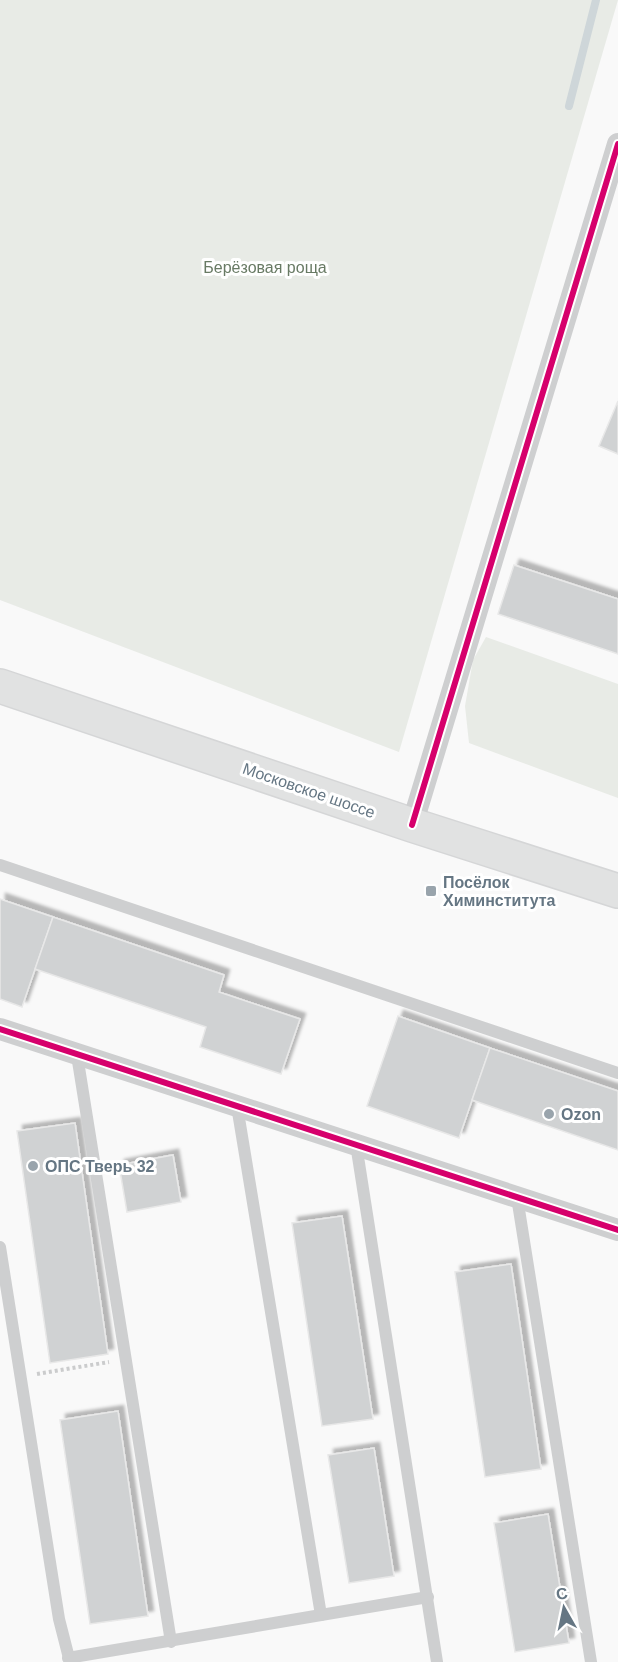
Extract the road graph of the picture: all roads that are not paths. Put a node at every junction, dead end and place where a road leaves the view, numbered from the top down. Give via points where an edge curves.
1 (618, 144) edge
2 (0, 686) edge
3 (412, 825) junction
4 (0, 866) edge
5 (618, 891) edge
6 (0, 1029) edge
7 (77, 1055) junction
8 (618, 1073) edge
9 (237, 1106) junction
10 (356, 1144) junction
11 (517, 1197) junction
12 (618, 1230) edge
13 (0, 1247) edge
14 (428, 1597) junction
15 (321, 1615) junction
16 (171, 1642) junction
17 (69, 1660) edge
18 (437, 1662) edge
19 (591, 1662) edge

1 - 3 street
2 - 3 main road, Московское шоссе
3 - 5 main road, Московское шоссе
4 - 8 lane
6 - 7 street
7 - 9 street
7 - 16 lane
9 - 10 street
9 - 15 lane
10 - 11 street
10 - 14 lane
11 - 12 street
11 - 19 lane
13 - 17 lane via 59,1619
14 - 15 lane
14 - 18 lane
15 - 16 lane
16 - 17 lane

